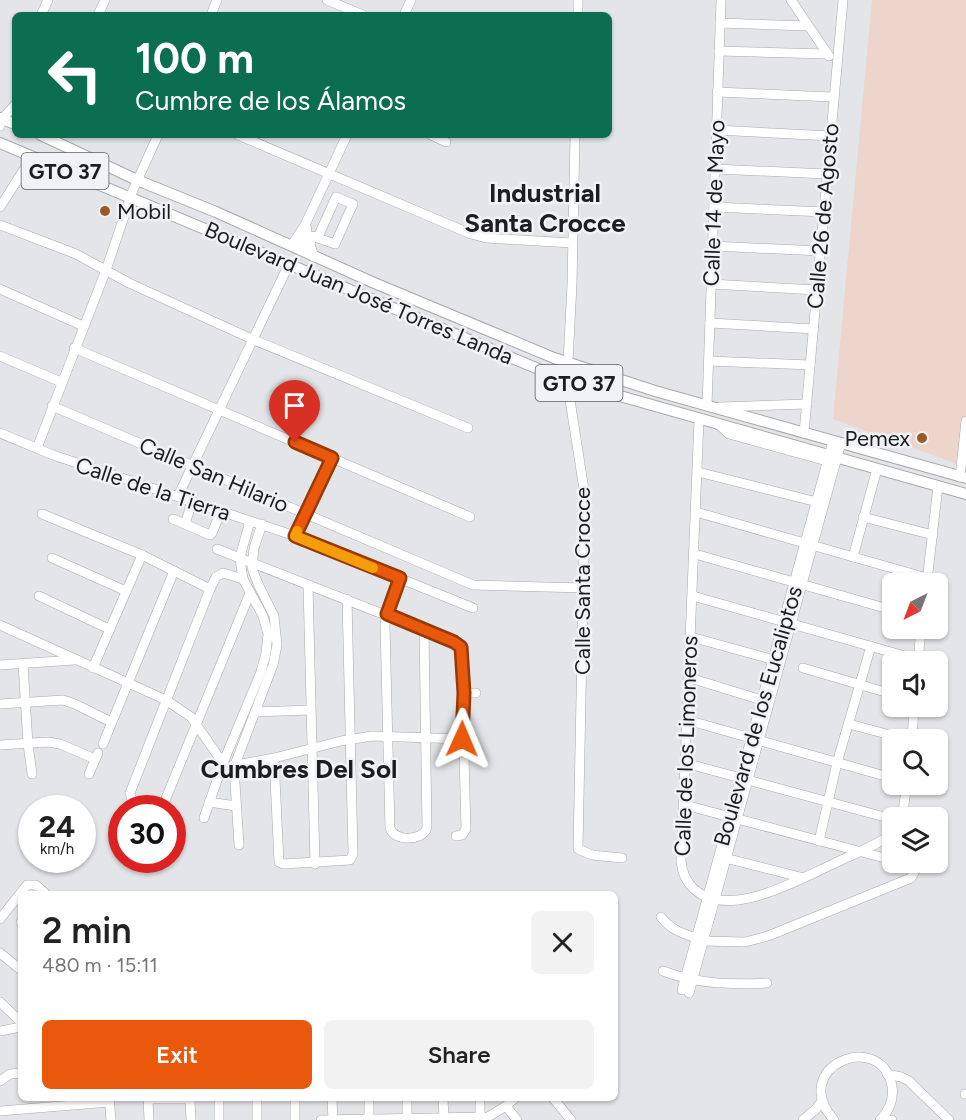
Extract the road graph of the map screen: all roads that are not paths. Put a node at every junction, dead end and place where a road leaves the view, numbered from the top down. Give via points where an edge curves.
1 (327, 0) edge
2 (721, 0) edge
3 (791, 0) edge
4 (843, 0) edge
5 (356, 12) edge
6 (720, 23) junction
7 (807, 26) junction
8 (719, 51) junction
9 (826, 54) junction
10 (837, 64) junction
11 (717, 92) junction
12 (833, 96) junction
13 (12, 108) edge
14 (1, 121) edge
15 (716, 130) junction
16 (831, 136) junction
17 (49, 138) edge
18 (157, 138) edge
19 (245, 138) edge
20 (346, 138) edge
21 (437, 138) edge
22 (575, 138) edge
23 (446, 142) dead end
24 (0, 143) edge
25 (32, 157) junction
26 (715, 169) junction
27 (328, 174) junction
28 (827, 174) junction
29 (137, 180) junction
30 (130, 198) junction
31 (0, 207) edge
32 (714, 207) junction
33 (825, 212) junction
34 (0, 225) edge
35 (318, 237) junction
36 (572, 243) junction
37 (712, 246) junction
38 (296, 248) junction
39 (821, 250) junction
40 (314, 257) junction
41 (289, 264) junction
42 (106, 270) junction
43 (711, 284) junction
44 (0, 289) edge
45 (817, 290) junction
46 (710, 323) junction
47 (83, 326) junction
48 (814, 329) junction
49 (254, 340) junction
50 (74, 348) junction
51 (0, 356) edge
52 (709, 361) junction
53 (569, 363) junction
54 (810, 365) junction
55 (567, 381) junction
56 (61, 382) junction
57 (807, 404) junction
58 (52, 406) junction
59 (709, 406) junction
60 (219, 411) junction
61 (699, 419) junction
62 (966, 421) edge
63 (468, 428) dead end
64 (0, 433) edge
65 (804, 433) junction
66 (837, 442) junction
67 (37, 448) junction
68 (332, 458) junction
69 (833, 459) junction
70 (193, 466) junction
71 (877, 469) junction
72 (698, 472) junction
73 (963, 477) edge
74 (938, 486) junction
75 (966, 494) edge
76 (178, 496) junction
77 (817, 501) junction
78 (192, 502) junction
79 (220, 511) junction
80 (696, 512) junction
81 (42, 514) dead end
82 (305, 514) junction
83 (470, 517) dead end
84 (863, 517) junction
85 (173, 519) dead end
86 (250, 521) junction
87 (185, 524) junction
88 (262, 524) junction
89 (933, 535) junction
90 (295, 536) junction
91 (809, 544) junction
92 (217, 549) dead end
93 (695, 554) junction
94 (142, 555) junction
95 (240, 557) junction
96 (853, 557) junction
97 (52, 558) dead end
98 (252, 561) junction
99 (174, 571) junction
100 (902, 573) edge
101 (928, 573) edge
102 (400, 578) junction
103 (243, 579) junction
104 (799, 582) junction
105 (308, 585) junction
106 (583, 588) junction
107 (210, 589) junction
108 (126, 591) junction
109 (250, 593) junction
110 (39, 596) dead end
111 (693, 596) junction
112 (347, 599) junction
113 (882, 607) edge
114 (473, 608) dead end
115 (387, 614) junction
116 (788, 622) junction
117 (0, 626) edge
118 (109, 629) junction
119 (424, 631) junction
120 (691, 637) junction
121 (871, 646) junction
122 (51, 648) junction
123 (887, 651) edge
124 (76, 660) junction
125 (777, 661) junction
126 (50, 662) junction
127 (23, 664) junction
128 (0, 665) edge
129 (93, 668) junction
130 (803, 668) dead end
131 (690, 678) junction
132 (128, 684) junction
133 (860, 686) junction
134 (882, 692) edge
135 (464, 693) junction
136 (476, 693) dead end
137 (166, 700) junction
138 (766, 701) junction
139 (26, 703) junction
140 (0, 704) edge
141 (310, 710) junction
142 (255, 712) junction
143 (687, 720) junction
144 (111, 722) junction
145 (196, 723) junction
146 (849, 724) junction
147 (882, 733) edge
148 (388, 735) junction
149 (426, 738) junction
150 (350, 739) junction
151 (462, 739) junction
152 (755, 739) junction
153 (27, 744) junction
154 (103, 744) dead end
155 (0, 745) edge
156 (312, 748) junction
157 (274, 758) junction
158 (223, 763) junction
159 (685, 763) junction
160 (837, 763) junction
161 (234, 767) junction
162 (32, 774) dead end
163 (89, 774) dead end
164 (882, 775) edge
165 (744, 779) junction
166 (131, 795) edge
167 (167, 795) edge
168 (209, 802) junction
169 (827, 802) junction
170 (685, 805) junction
171 (236, 806) junction
172 (882, 816) edge
173 (204, 818) dead end
174 (733, 818) junction
175 (456, 836) dead end
176 (882, 839) edge
177 (819, 841) junction
178 (239, 845) dead end
179 (861, 851) junction
180 (882, 857) edge
181 (622, 858) dead end
182 (725, 858) junction
183 (315, 864) junction
184 (914, 873) edge
185 (804, 878) junction
186 (22, 891) edge
187 (43, 891) edge
188 (18, 896) edge
189 (711, 898) junction
190 (661, 917) dead end
191 (0, 919) edge
192 (700, 940) junction
193 (0, 953) edge
194 (18, 968) edge
195 (663, 971) dead end
196 (688, 980) junction
197 (767, 983) dead end
198 (685, 992) dead end
199 (0, 1002) edge
200 (18, 1019) edge
201 (18, 1028) edge
202 (0, 1031) edge
203 (18, 1073) edge
204 (887, 1074) junction
205 (0, 1081) edge
206 (100, 1101) edge
207 (110, 1101) edge
208 (148, 1101) edge
209 (190, 1101) edge
210 (219, 1101) edge
211 (257, 1101) edge
212 (295, 1101) edge
213 (332, 1101) edge
214 (369, 1101) edge
215 (406, 1101) edge
216 (443, 1101) edge
217 (480, 1101) edge
218 (512, 1101) edge
219 (555, 1101) edge
220 (822, 1101) junction
221 (506, 1106) junction
222 (0, 1111) edge
223 (407, 1118) junction
224 (444, 1118) junction
225 (480, 1118) junction
226 (369, 1119) edge
227 (888, 1119) edge
228 (111, 1120) edge
229 (149, 1120) edge
230 (191, 1120) edge
231 (219, 1120) edge
232 (257, 1120) edge
233 (295, 1120) edge
234 (321, 1120) edge
235 (333, 1120) edge
236 (517, 1120) edge
237 (571, 1120) edge
238 (803, 1120) edge
239 (834, 1120) edge
240 (949, 1120) edge

1 - 5 street
2 - 6 street, Calle 14 de Mayo
3 - 7 street
4 - 10 street, Calle 26 de Agosto
6 - 7 street
6 - 8 street, Calle 14 de Mayo
7 - 9 street
8 - 9 street
8 - 11 street, Calle 14 de Mayo
9 - 10 street
10 - 12 street, Calle 26 de Agosto
11 - 12 street
11 - 15 street, Calle 14 de Mayo
12 - 16 street, Calle 26 de Agosto
13 - 14 street
15 - 16 street
15 - 26 street, Calle 14 de Mayo
16 - 28 street, Calle 26 de Agosto
17 - 29 main road, Boulevard Juan José Torres Landa / GTO 37
18 - 29 street
19 - 27 street
20 - 27 street
21 - 23 street
22 - 36 street, Calle Santa Crocce
24 - 25 main road, Boulevard Juan José Torres Landa / GTO 37
25 - 30 main road, Boulevard Juan José Torres Landa / GTO 37
25 - 31 street
26 - 28 street
26 - 32 street, Calle 14 de Mayo
27 - 36 street via 478,237
27 - 38 street
28 - 33 street, Calle 26 de Agosto
29 - 30 street
29 - 38 main road, Boulevard Juan José Torres Landa / GTO 37
30 - 41 main road, Boulevard Juan José Torres Landa / GTO 37
30 - 42 street
32 - 33 street
32 - 37 street, Calle 14 de Mayo
33 - 39 street, Calle 26 de Agosto
34 - 42 street via 76,254
35 - 35 street via 336,197 353,204 335,244
35 - 40 street via 310,239
36 - 53 street, Calle Santa Crocce
37 - 39 street
37 - 43 street, Calle 14 de Mayo
38 - 40 main road, Boulevard Juan José Torres Landa / GTO 37
39 - 45 street, Calle 26 de Agosto
40 - 53 main road, Boulevard Juan José Torres Landa / GTO 37
41 - 49 street
41 - 55 main road, Boulevard Juan José Torres Landa / GTO 37
42 - 47 street
42 - 49 street
43 - 45 street
43 - 46 street, Calle 14 de Mayo
44 - 47 street
45 - 48 street, Calle 26 de Agosto
46 - 48 street
46 - 52 street, Calle 14 de Mayo
47 - 50 street
48 - 54 street, Calle 26 de Agosto
49 - 60 street
49 - 63 street
50 - 56 street
50 - 60 street
51 - 56 street
52 - 54 street
52 - 59 street, Calle 14 de Mayo
53 - 55 street, Calle Santa Crocce
53 - 59 main road, Boulevard Juan José Torres Landa / GTO 37
54 - 57 street, Calle 26 de Agosto
55 - 61 main road, Boulevard Juan José Torres Landa / GTO 37
55 - 106 street, Calle Santa Crocce via 585,496
56 - 58 street
57 - 59 street
57 - 65 street, Calle 26 de Agosto
58 - 67 street
58 - 70 street, Calle San Hilario
59 - 65 main road, Boulevard Juan José Torres Landa / GTO 37
60 - 68 street
60 - 70 street
61 - 69 main road, Boulevard Juan José Torres Landa / GTO 37
61 - 72 street, Calle de los Limoneros
62 - 73 street
64 - 67 street, Calle de la Tierra
65 - 66 main road, Boulevard Juan José Torres Landa / GTO 37
66 - 69 street, Boulevard de los Eucaliptos
66 - 73 main road, Boulevard Juan José Torres Landa / GTO 37
67 - 76 street, Calle de la Tierra
68 - 82 street
68 - 83 street
69 - 71 main road, Boulevard Juan José Torres Landa / GTO 37
69 - 77 street, Boulevard de los Eucaliptos
69 - 91 street, Boulevard de los Eucaliptos
70 - 76 street
70 - 82 street, Calle San Hilario
71 - 74 main road, Boulevard Juan José Torres Landa / GTO 37
71 - 84 street
72 - 77 street
72 - 80 street, Calle de los Limoneros
74 - 75 main road, Boulevard Juan José Torres Landa / GTO 37
74 - 89 street
76 - 78 street, Calle de la Tierra
77 - 91 street, Boulevard de los Eucaliptos
78 - 79 street, Calle de la Tierra
78 - 87 street
79 - 86 street, Calle de la Tierra
79 - 87 street via 210,535
80 - 91 street
80 - 93 street, Calle de los Limoneros
81 - 94 street
82 - 90 street
82 - 106 street, Calle San Hilario via 473,585
84 - 89 street
84 - 96 street
85 - 87 street
86 - 88 street, Calle de la Tierra
86 - 95 street
88 - 90 street, Calle de la Tierra
88 - 98 street
89 - 101 street
90 - 102 street, Calle de la Tierra
91 - 96 street
91 - 104 street, Boulevard de los Eucaliptos
92 - 95 street
93 - 104 street
93 - 111 street, Calle de los Limoneros
94 - 99 street
94 - 108 street
95 - 98 street
95 - 103 street
96 - 100 street
97 - 108 street
98 - 105 street
98 - 142 street via 258,584 274,615 277,637 275,659
99 - 107 street
99 - 132 street
102 - 114 street, Calle de la Tierra
102 - 115 street
103 - 107 street via 223,573
103 - 109 street
104 - 113 street
104 - 116 street, Boulevard de los Eucaliptos
105 - 112 street
105 - 141 street
106 - 181 street, Calle Santa Crocce via 578,849 592,855
107 - 137 street
108 - 118 street
109 - 145 street
109 - 158 street via 268,634 266,653
110 - 118 street
111 - 116 street
111 - 120 street, Calle de los Limoneros
112 - 115 street
112 - 150 street
115 - 119 street
115 - 148 street
116 - 121 street
116 - 125 street, Boulevard de los Eucaliptos
117 - 122 street
118 - 129 street
119 - 135 street via 461,647
119 - 149 street
120 - 125 street
120 - 131 street, Calle de los Limoneros
121 - 123 street
121 - 133 street
122 - 124 street
122 - 126 street
124 - 126 street
124 - 129 street
125 - 138 street, Boulevard de los Eucaliptos
126 - 127 street
127 - 128 street
127 - 139 street
129 - 132 street
130 - 133 street
131 - 138 street
131 - 143 street, Calle de los Limoneros
132 - 137 street
132 - 144 street
133 - 134 street
133 - 146 street
135 - 136 street
135 - 151 street
137 - 145 street
137 - 166 street
138 - 152 street, Boulevard de los Eucaliptos
139 - 140 street
139 - 144 street via 69,702
139 - 153 street
141 - 142 street
141 - 156 street
142 - 161 street
143 - 152 street
143 - 159 street, Calle de los Limoneros
144 - 154 street
145 - 158 street
145 - 167 street
146 - 147 street
146 - 160 street
148 - 149 street
148 - 149 street via 391,834 396,837 420,837 427,828
148 - 150 street
149 - 151 street
150 - 156 street
150 - 183 street via 353,854 347,861
151 - 175 street via 466,829
152 - 160 street
152 - 165 street, Boulevard de los Eucaliptos
153 - 155 street
153 - 162 street
153 - 163 street via 60,744 97,756
156 - 157 street
156 - 183 street
157 - 161 street
157 - 183 street via 278,859 283,864
158 - 161 street
158 - 168 street
159 - 165 street
159 - 170 street, Calle de los Limoneros
160 - 164 street
160 - 169 street
161 - 171 street
165 - 169 street
165 - 174 street, Boulevard de los Eucaliptos
168 - 171 street
168 - 173 street
169 - 172 street
169 - 177 street
170 - 174 street
170 - 189 street, Calle de los Limoneros via 681,868 687,881
171 - 178 street
174 - 177 street
174 - 182 street, Boulevard de los Eucaliptos
174 - 189 street, Boulevard de los Eucaliptos
176 - 179 street
177 - 179 street
179 - 180 street
179 - 185 street
182 - 185 street
182 - 189 street, Boulevard de los Eucaliptos
184 - 192 street via 911,878 768,936 745,942
185 - 189 street via 747,899
186 - 187 street via 27,885 36,885
188 - 191 street
189 - 192 street, Boulevard de los Eucaliptos
190 - 192 street via 677,932
192 - 196 street, Boulevard de los Eucaliptos
193 - 194 street
195 - 196 street
196 - 197 street via 724,985
196 - 198 street, Boulevard de los Eucaliptos
199 - 200 street
201 - 202 street
203 - 205 street
204 - 220 street via 881,1066 863,1057 843,1059 827,1072
204 - 227 street via 893,1094
204 - 240 street via 909,1081
206 - 222 street
207 - 228 street
208 - 229 street
209 - 230 street
210 - 231 street
211 - 232 street
212 - 233 street
213 - 235 street
214 - 226 street
215 - 223 street
216 - 224 street
217 - 225 street
218 - 221 street
219 - 237 street
220 - 238 street
220 - 239 street
221 - 225 street
221 - 236 street
223 - 224 street
223 - 226 street
224 - 225 street
226 - 235 street
234 - 235 street

